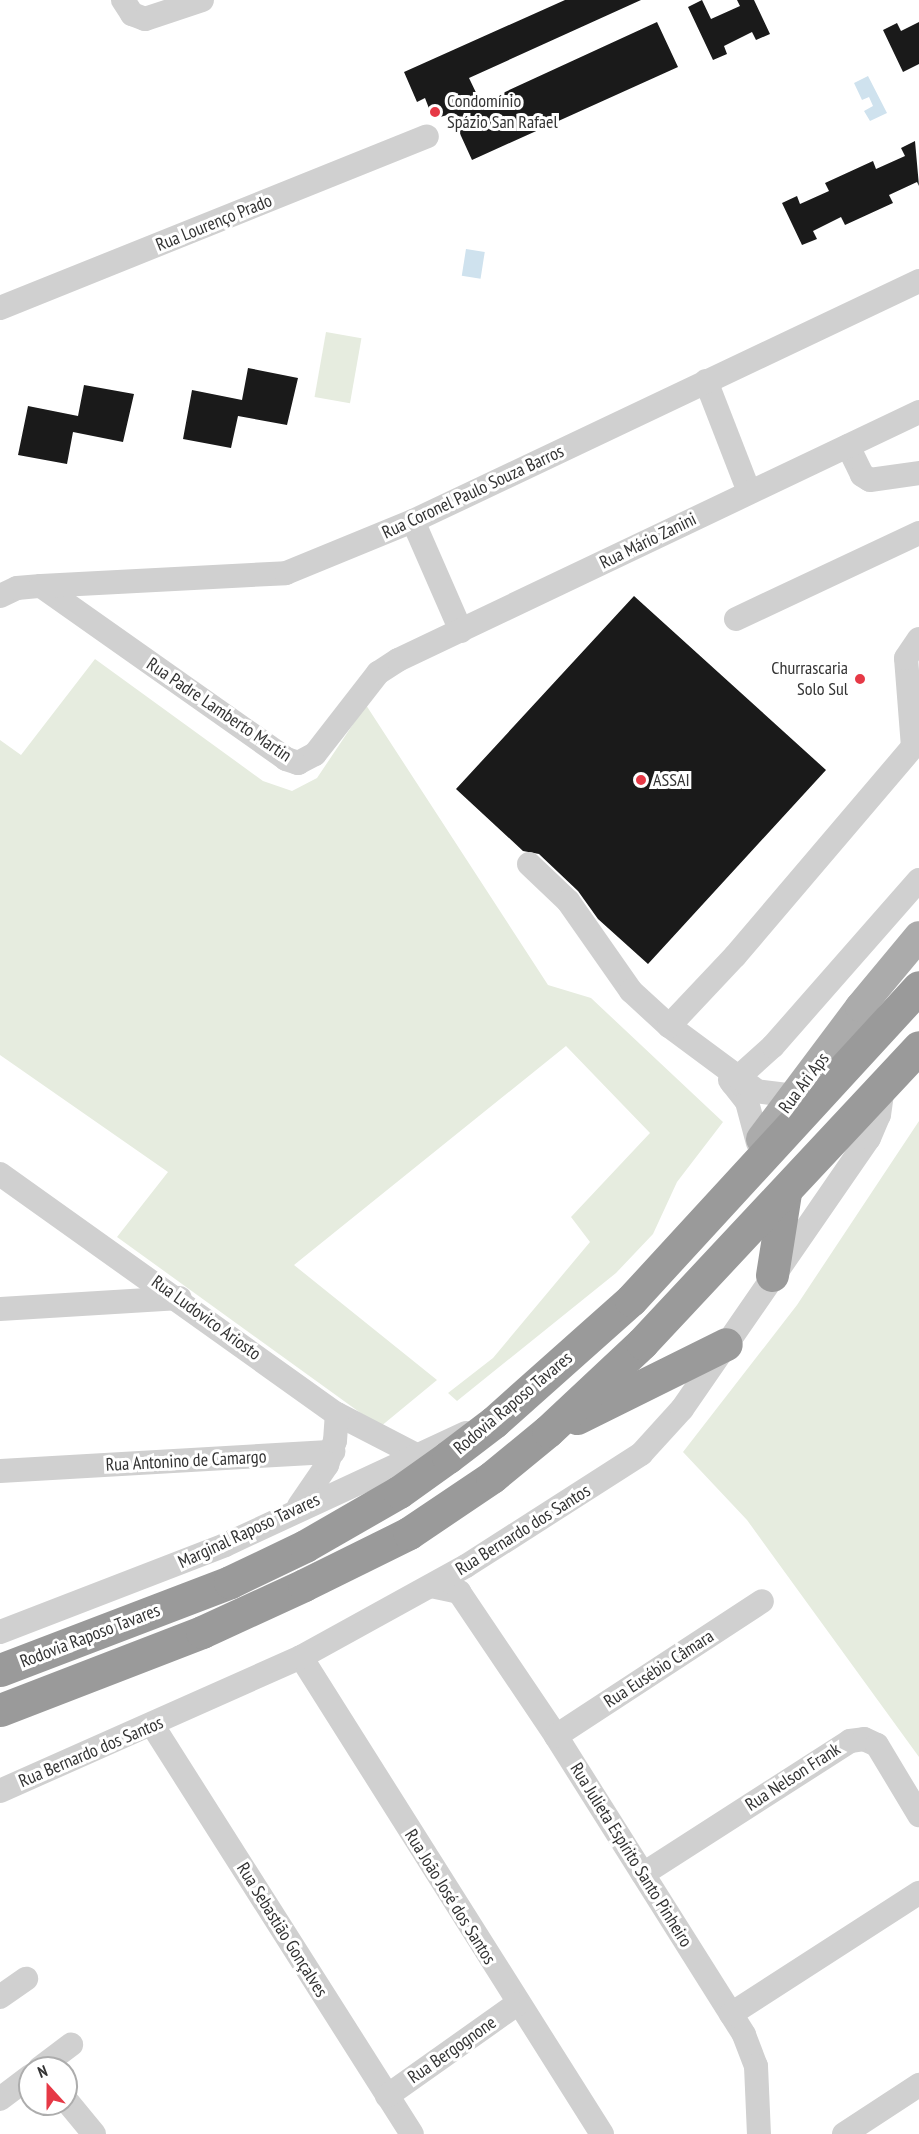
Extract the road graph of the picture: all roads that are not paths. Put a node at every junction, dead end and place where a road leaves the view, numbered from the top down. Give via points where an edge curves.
1 (123, 0) edge
2 (202, 0) edge
3 (427, 136) dead end
4 (919, 281) edge
5 (0, 308) edge
6 (706, 381) junction
7 (919, 412) edge
8 (848, 446) junction
9 (919, 473) edge
10 (750, 492) junction
11 (413, 521) junction
12 (919, 533) edge
13 (41, 586) junction
14 (0, 596) edge
15 (736, 619) dead end
16 (461, 631) junction
17 (919, 639) edge
18 (378, 673) joint
19 (915, 725) edge
20 (529, 864) dead end
21 (919, 880) edge
22 (919, 936) edge
23 (919, 987) edge
24 (669, 1026) junction
25 (919, 1047) edge
26 (735, 1080) junction
27 (883, 1086) junction
28 (795, 1096) junction
29 (758, 1143) junction
30 (0, 1174) edge
31 (785, 1194) junction
32 (693, 1233) junction
33 (772, 1275) junction
34 (180, 1298) junction
35 (0, 1309) edge
36 (726, 1344) junction
37 (337, 1414) junction
38 (494, 1422) junction
39 (548, 1431) junction
40 (333, 1452) junction
41 (416, 1455) junction
42 (0, 1471) edge
43 (296, 1509) junction
44 (466, 1566) junction
45 (431, 1586) junction
46 (459, 1592) junction
47 (762, 1601) dead end
48 (0, 1632) edge
49 (301, 1658) junction
50 (0, 1670) edge
51 (0, 1710) edge
52 (153, 1726) junction
53 (556, 1736) junction
54 (0, 1791) edge
55 (919, 1815) edge
56 (644, 1874) junction
57 (919, 1893) edge
58 (26, 1979) dead end
59 (0, 1997) edge
60 (517, 2004) junction
61 (731, 2014) junction
62 (71, 2045) dead end
63 (56, 2056) edge
64 (18, 2085) edge
65 (919, 2085) edge
66 (387, 2096) junction
67 (0, 2099) edge
68 (78, 2115) edge
69 (94, 2134) edge
70 (411, 2134) edge
71 (602, 2134) edge
72 (759, 2134) edge
73 (844, 2134) edge

1 - 2 street via 132,14 145,19
3 - 5 street, Rua Lourenço Prado
4 - 6 street, Rua Coronel Paulo Souza Barros
6 - 10 street
6 - 11 street, Rua Coronel Paulo Souza Barros
7 - 8 street, Rua Mário Zanini
8 - 9 street via 862,475 870,480
8 - 10 street, Rua Mário Zanini
10 - 16 street, Rua Mário Zanini
11 - 13 street, Rua Coronel Paulo Souza Barros via 286,573 252,578
11 - 16 street
12 - 15 street
13 - 14 street, Rua Coronel Paulo Souza Barros via 17,588
13 - 18 street, Rua Padre Lamberto Martin via 286,759 298,763 315,754
16 - 18 street, Rua Mário Zanini
17 - 19 street via 906,658
19 - 24 street via 913,747 735,956
20 - 24 street via 568,902 631,991
21 - 26 street via 772,1046
22 - 28 main road, Rua Ari Aps via 860,1007
23 - 32 highway, Rodovia Raposo Tavares
24 - 26 street
25 - 27 highway, Rodovia Raposo Tavares
26 - 28 street via 760,1093
26 - 29 street via 747,1101
27 - 31 highway, Rodovia Raposo Tavares
27 - 33 street, Rua Bernardo dos Santos via 879,1115 868,1138
28 - 29 main road, Rua Ari Aps
29 - 32 main road, Rua Ari Aps
30 - 34 street, Rua Ludovico Ariosto
31 - 33 highway
31 - 39 highway, Rodovia Raposo Tavares via 642,1343
32 - 38 highway, Rodovia Raposo Tavares via 631,1300
33 - 36 street, Rua Bernardo dos Santos
34 - 35 street
34 - 37 street, Rua Ludovico Ariosto
36 - 39 highway
36 - 44 street, Rua Bernardo dos Santos via 666,1430 641,1454
37 - 40 street
37 - 41 street, Rua Ludovico Ariosto
38 - 41 street, Marginal Raposo Tavares
38 - 50 highway, Rodovia Raposo Tavares via 399,1492 305,1546 230,1582
39 - 51 highway, Rodovia Raposo Tavares via 492,1477 409,1533 202,1632
40 - 42 street, Rua Antonino de Camargo
40 - 43 street via 318,1481
41 - 43 street, Marginal Raposo Tavares
43 - 48 street, Marginal Raposo Tavares via 225,1545
44 - 45 street, Rua Bernardo dos Santos
44 - 46 street
45 - 46 street
45 - 49 street, Rua Bernardo dos Santos
46 - 53 street, Rua Julieta Espírito Santo Pinheiro
47 - 53 street, Rua Eusébio Câmara
49 - 52 street, Rua Bernardo dos Santos
49 - 60 street, Rua João José dos Santos
52 - 54 street, Rua Bernardo dos Santos
52 - 66 street, Rua Sebastião Gonçalves
53 - 56 street, Rua Julieta Espírito Santo Pinheiro
55 - 56 street, Rua Nelson Frank via 877,1745 864,1739 850,1741
56 - 61 street, Rua Julieta Espírito Santo Pinheiro
57 - 61 street
58 - 59 street
60 - 66 street, Rua Bergognone
60 - 71 street, Rua João José dos Santos
61 - 72 street, Rua Julieta Espírito Santo Pinheiro via 756,2066
62 - 63 street
64 - 67 street
65 - 73 street
66 - 70 street, Rua Sebastião Gonçalves
68 - 69 street

